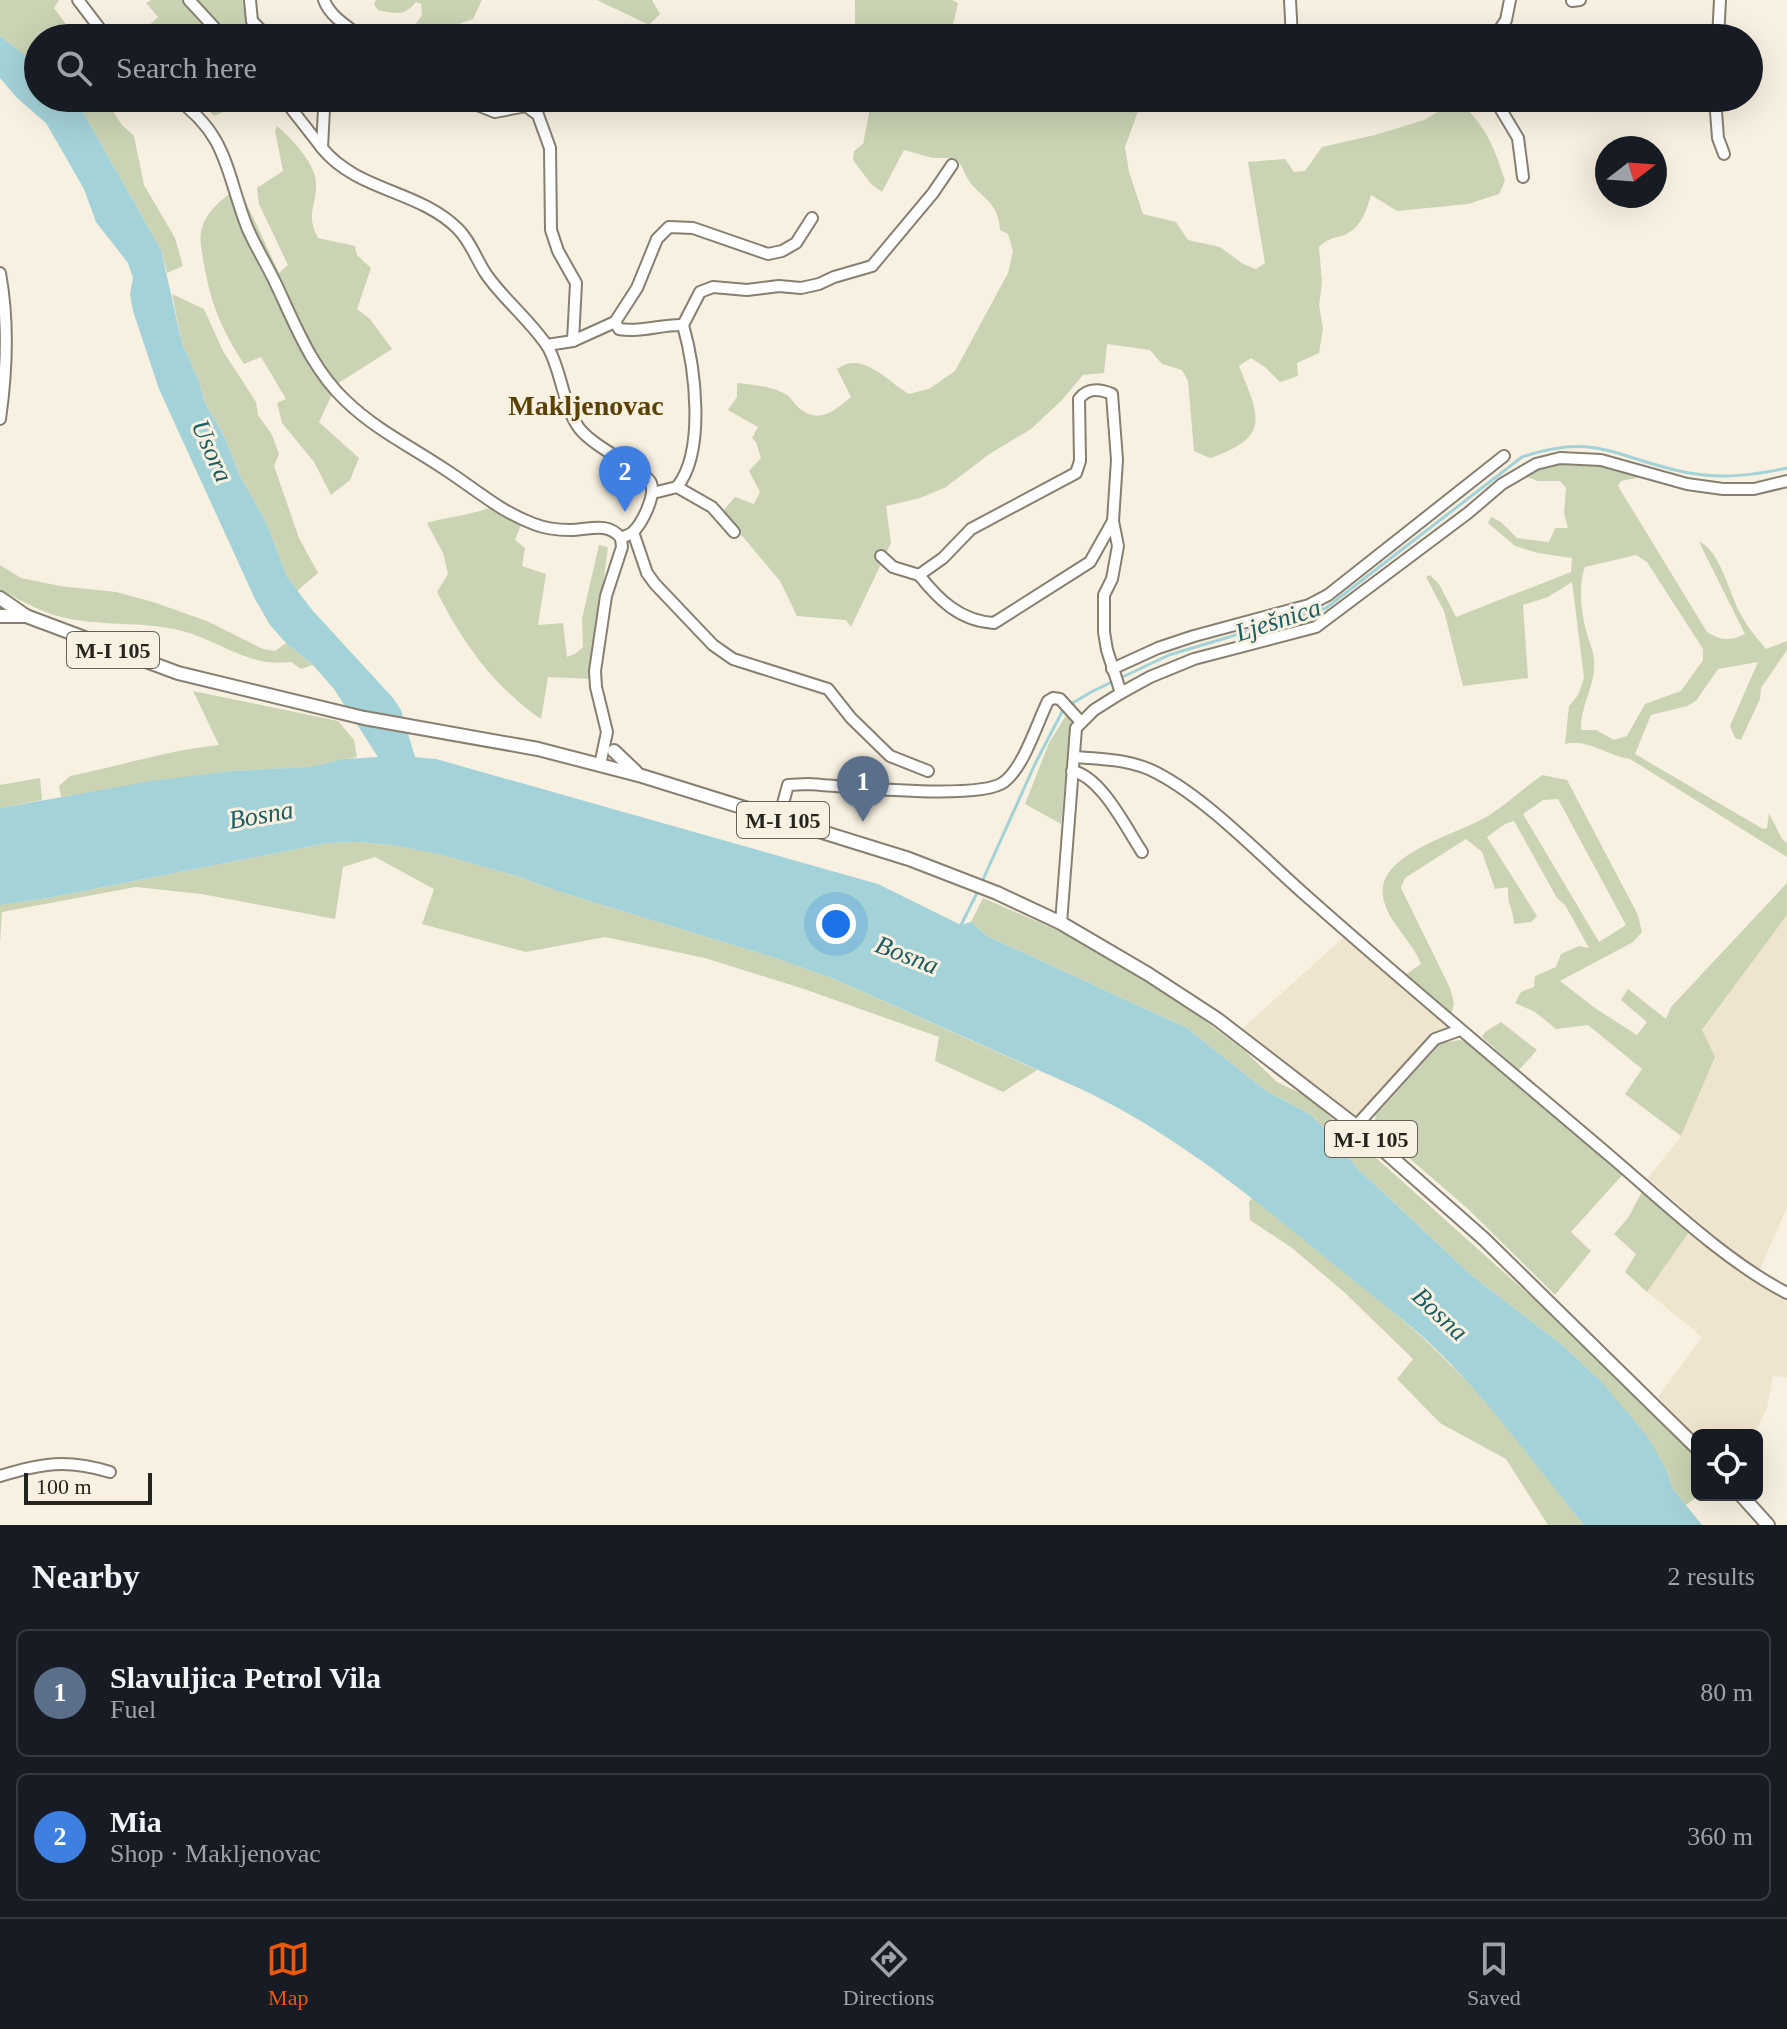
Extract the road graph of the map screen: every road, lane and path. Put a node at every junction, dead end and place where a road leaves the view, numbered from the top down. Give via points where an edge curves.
1 (78, 0) edge
2 (189, 0) edge
3 (250, 0) edge
4 (324, 0) edge
5 (1290, 0) edge
6 (1510, 0) edge
7 (1720, 0) edge
8 (96, 24) edge
9 (211, 24) edge
10 (255, 24) edge
11 (345, 24) edge
12 (1291, 24) edge
13 (1503, 24) edge
14 (1719, 24) edge
15 (195, 112) edge
16 (294, 112) edge
17 (324, 112) edge
18 (534, 112) edge
19 (1502, 112) edge
20 (1716, 112) edge
21 (322, 148) junction
22 (1724, 154) dead end
23 (952, 165) dead end
24 (1523, 177) dead end
25 (812, 218) dead end
26 (0, 273) edge
27 (615, 322) junction
28 (683, 325) junction
29 (573, 341) junction
30 (547, 345) junction
31 (0, 419) edge
32 (1504, 456) dead end
33 (1787, 481) edge
34 (677, 487) junction
35 (653, 493) junction
36 (1113, 521) junction
37 (633, 532) junction
38 (734, 532) dead end
39 (621, 538) junction
40 (881, 556) dead end
41 (919, 575) junction
42 (0, 598) edge
43 (0, 616) edge
44 (26, 616) junction
45 (1113, 671) junction
46 (1120, 689) junction
47 (1076, 717) junction
48 (607, 732) junction
49 (614, 751) junction
50 (1074, 757) junction
51 (602, 765) junction
52 (928, 771) dead end
53 (1072, 771) junction
54 (642, 776) junction
55 (779, 818) junction
56 (1142, 852) dead end
57 (1061, 923) junction
58 (1460, 1030) junction
59 (1356, 1126) junction
60 (1787, 1293) edge
61 (1691, 1442) edge
62 (110, 1472) dead end
63 (0, 1476) edge
64 (1746, 1501) edge
65 (1768, 1525) edge

1 - 8 street
2 - 9 street
3 - 10 street
4 - 11 street
5 - 12 street
6 - 13 street
7 - 14 street
15 - 39 street via 214,135 248,228 312,362 345,401 480,496 534,524 612,529
16 - 21 street
17 - 21 street
18 - 29 street via 550,148 551,230 576,283
19 - 24 street via 1518,138
20 - 22 street
21 - 30 street via 335,165 458,228 487,275
23 - 28 street via 872,266 801,288 713,287 700,292
25 - 27 street via 796,243 768,254 693,228 669,227 657,239 637,288
26 - 31 street via 7,358
27 - 28 street via 629,331
27 - 29 street
28 - 34 street via 692,355 696,412 689,468
29 - 30 street
30 - 35 street via 570,414 581,430 597,446 642,472
32 - 45 street via 1328,595 1158,648
33 - 46 street via 1723,489 1591,458 1536,464 1502,484 1316,627 1194,659
34 - 35 street
34 - 38 street via 712,507
35 - 37 street
36 - 41 street via 1090,562 994,623 961,615
36 - 41 street via 1114,410 1112,394 1101,389 1079,399 1076,473 971,529
36 - 45 street via 1118,546 1104,595
37 - 39 street
37 - 52 street via 647,573 713,645 733,659 828,689 890,756
39 - 48 street via 595,671
40 - 41 street via 893,567
42 - 44 main road
43 - 44 main road
44 - 51 main road, M-I 105 via 201,680
45 - 46 street
46 - 47 street
47 - 50 street
47 - 55 street via 1060,699 1048,701 1025,752 1003,783 943,792 788,785
48 - 49 street
48 - 51 street
49 - 51 street via 612,761
49 - 54 main road
50 - 53 street
50 - 58 street via 1126,761 1156,772 1194,797
51 - 54 main road, M-I 105
53 - 56 street via 1098,786
53 - 57 street
54 - 55 main road, M-I 105
55 - 57 main road, M-I 105 via 909,859
57 - 59 main road, M-I 105 via 1217,1019
58 - 59 street via 1435,1039
58 - 60 street via 1748,1270
59 - 61 main road, M-I 105 via 1484,1239
62 - 63 street via 63,1462
64 - 65 main road

